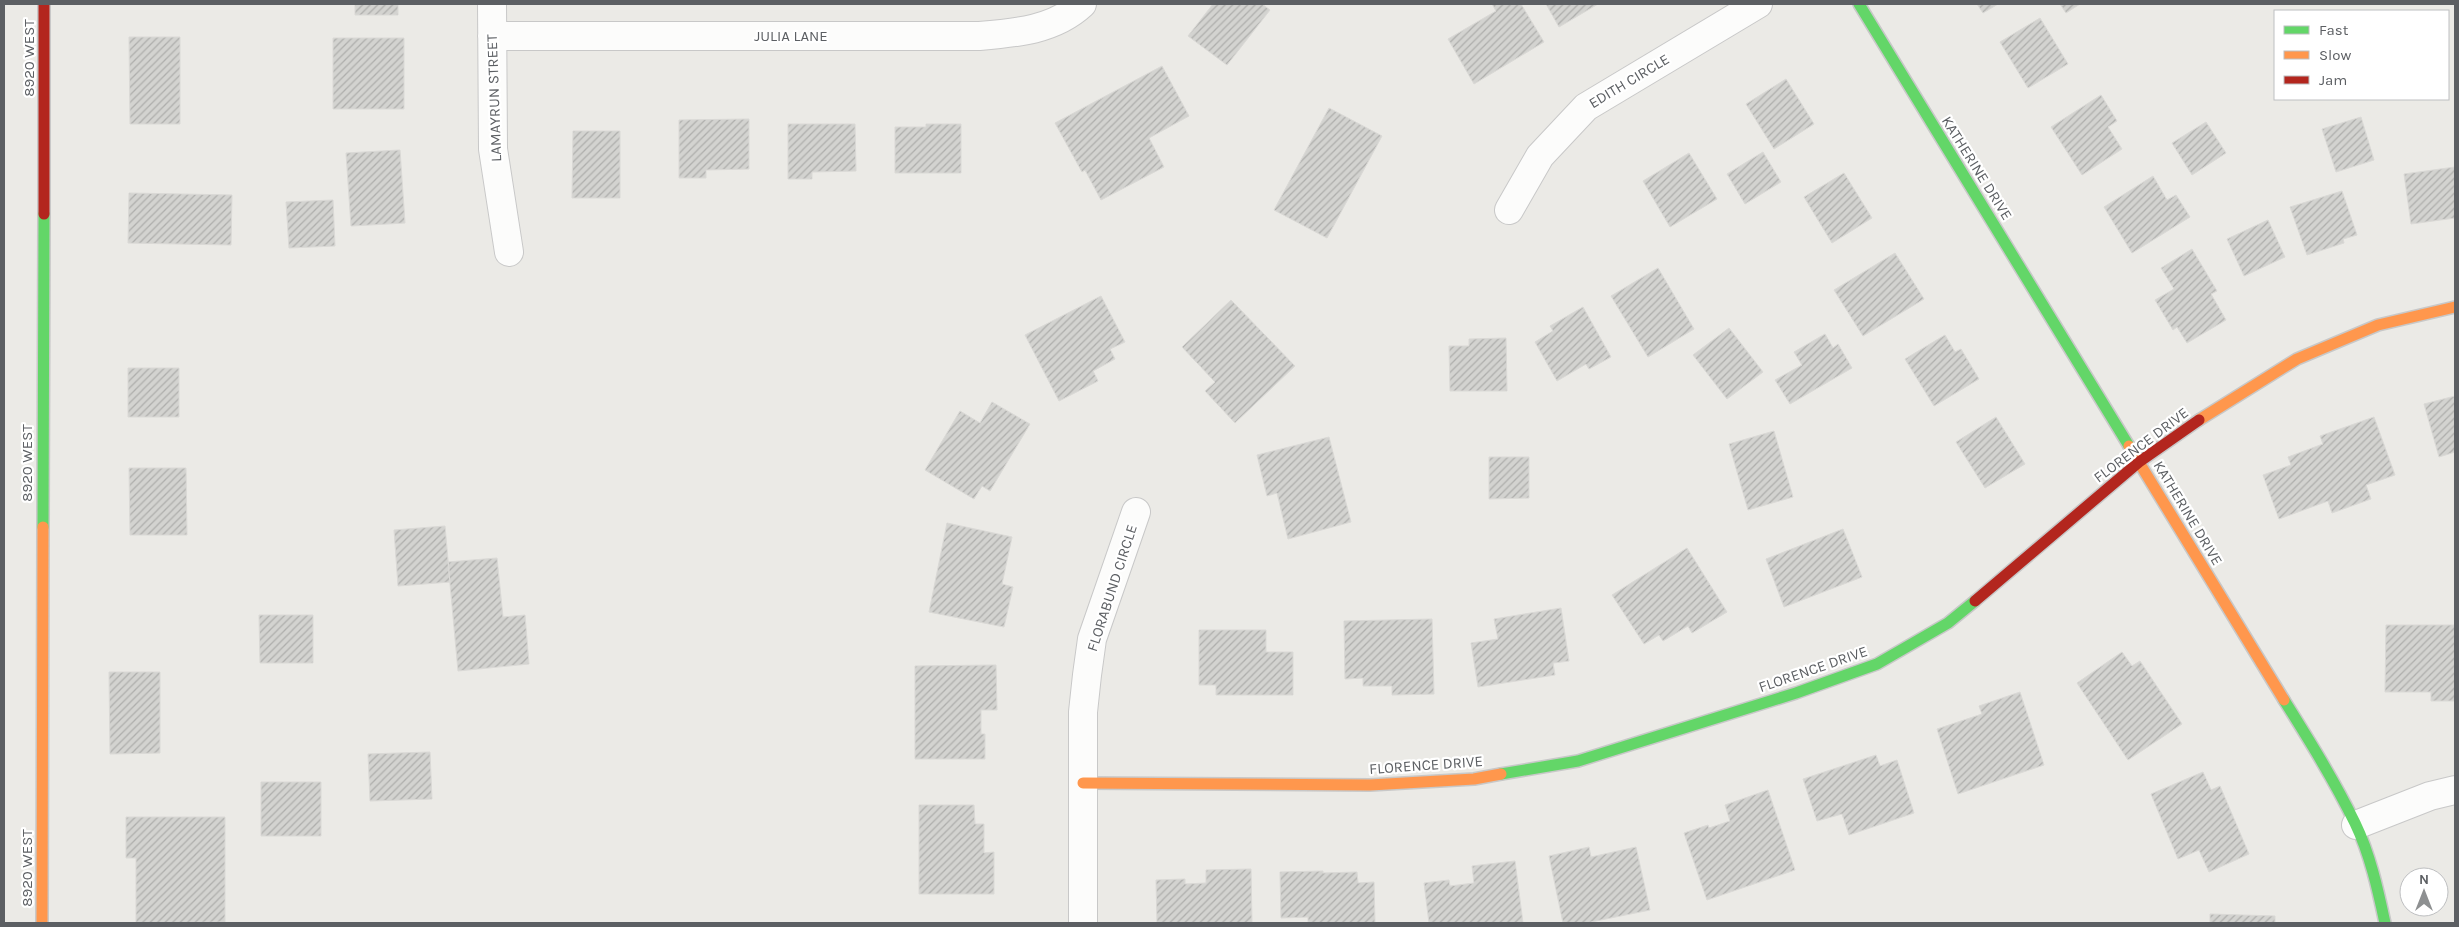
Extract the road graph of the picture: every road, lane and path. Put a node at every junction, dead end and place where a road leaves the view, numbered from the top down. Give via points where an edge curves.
1 (44, 4) edge
2 (492, 4) edge
3 (1082, 4) edge
4 (1758, 4) edge
5 (1858, 4) edge
6 (492, 36) junction
7 (1509, 210) dead end
8 (509, 252) dead end
9 (2455, 307) edge
10 (2138, 462) junction
11 (1136, 512) dead end
12 (1083, 783) junction
13 (2455, 790) edge
14 (2356, 824) junction
15 (42, 923) edge
16 (1083, 923) edge
17 (2385, 923) edge

1 - 15 street, 8920 WEST
2 - 6 street, LAMAYRUN STREET
3 - 6 street, JULIA LANE via 1048,26 979,36
4 - 7 street, EDITH CIRCLE via 1586,107 1540,156
5 - 10 street, KATHERINE DRIVE
6 - 8 street, LAMAYRUN STREET via 493,149
9 - 10 street, FLORENCE DRIVE via 2378,325 2297,359 2209,413
10 - 12 street, FLORENCE DRIVE via 1948,622 1877,664 1796,693 1588,758 1474,779 1370,784
10 - 14 street, KATHERINE DRIVE via 2325,767
11 - 12 street, FLORABUND CIRCLE via 1092,639 1083,712
12 - 16 street, FLORABUND CIRCLE
13 - 14 street
14 - 17 street, KATHERINE DRIVE

